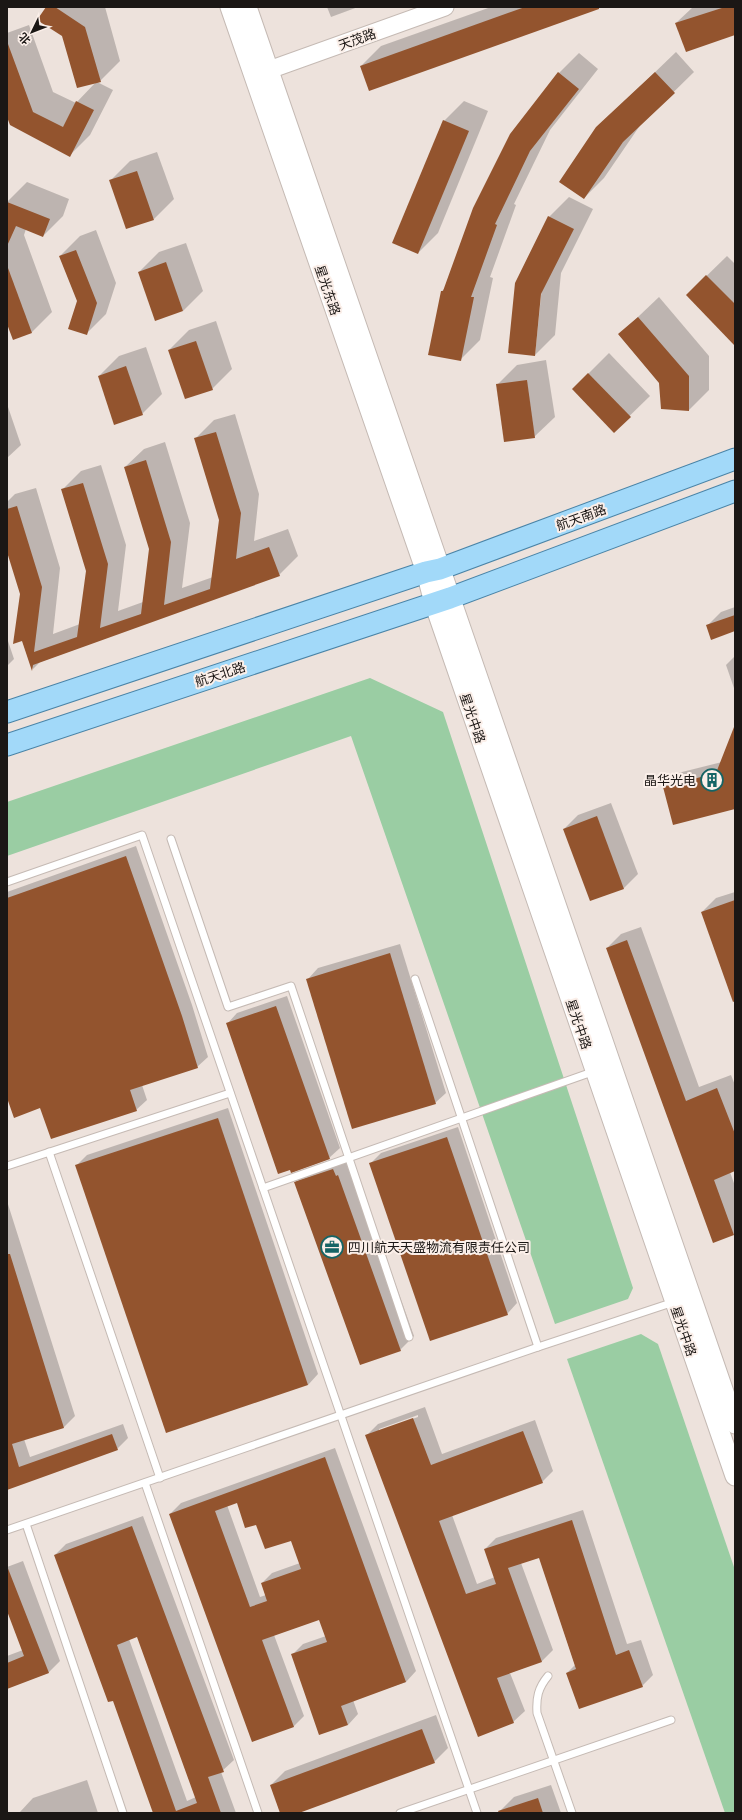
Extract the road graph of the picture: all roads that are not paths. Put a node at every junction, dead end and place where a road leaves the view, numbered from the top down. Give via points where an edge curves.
1 (230, 7) edge
2 (247, 7) edge
3 (445, 7) edge
4 (269, 70) junction
5 (735, 459) edge
6 (735, 491) edge
7 (433, 571) junction
8 (442, 600) junction
9 (7, 712) edge
10 (7, 745) edge
11 (171, 839) dead end
12 (7, 882) edge
13 (415, 979) dead end
14 (596, 1071) junction
15 (230, 1093) junction
16 (461, 1119) junction
17 (49, 1152) junction
18 (349, 1158) junction
19 (7, 1166) edge
20 (263, 1188) junction
21 (674, 1302) junction
22 (409, 1337) dead end
23 (538, 1347) junction
24 (341, 1415) junction
25 (735, 1424) edge
26 (735, 1476) edge
27 (160, 1478) junction
28 (145, 1483) junction
29 (26, 1524) junction
30 (7, 1530) edge
31 (548, 1676) dead end
32 (671, 1720) dead end
33 (554, 1760) junction
34 (469, 1789) junction
35 (124, 1813) edge
36 (258, 1813) edge
37 (400, 1813) edge
38 (477, 1813) edge
39 (572, 1813) edge

1 - 7 main road, 星光东路
2 - 4 main road, 星光东路
3 - 4 street, 天茂路
4 - 7 main road, 星光东路
5 - 7 main road, 航天南路
6 - 8 main road
7 - 8 main road, 星光中路
7 - 9 main road
8 - 10 main road, 航天北路
8 - 14 main road, 星光中路
8 - 25 main road, 星光中路
11 - 18 lane via 228,1007 291,986
12 - 15 lane via 142,835
13 - 16 lane
14 - 16 lane
14 - 21 main road, 星光中路
15 - 17 lane
15 - 20 lane
16 - 18 lane
16 - 23 lane
17 - 19 lane
17 - 27 lane
18 - 20 lane
18 - 22 lane
20 - 24 lane
21 - 23 lane
21 - 26 main road, 星光中路
23 - 24 lane
24 - 27 lane
24 - 34 lane
27 - 28 lane
28 - 29 lane
28 - 36 lane
29 - 30 lane
29 - 35 lane
31 - 33 lane via 541,1684 536,1699 537,1713
32 - 33 lane
33 - 34 lane
33 - 39 lane
34 - 37 lane
34 - 38 lane

